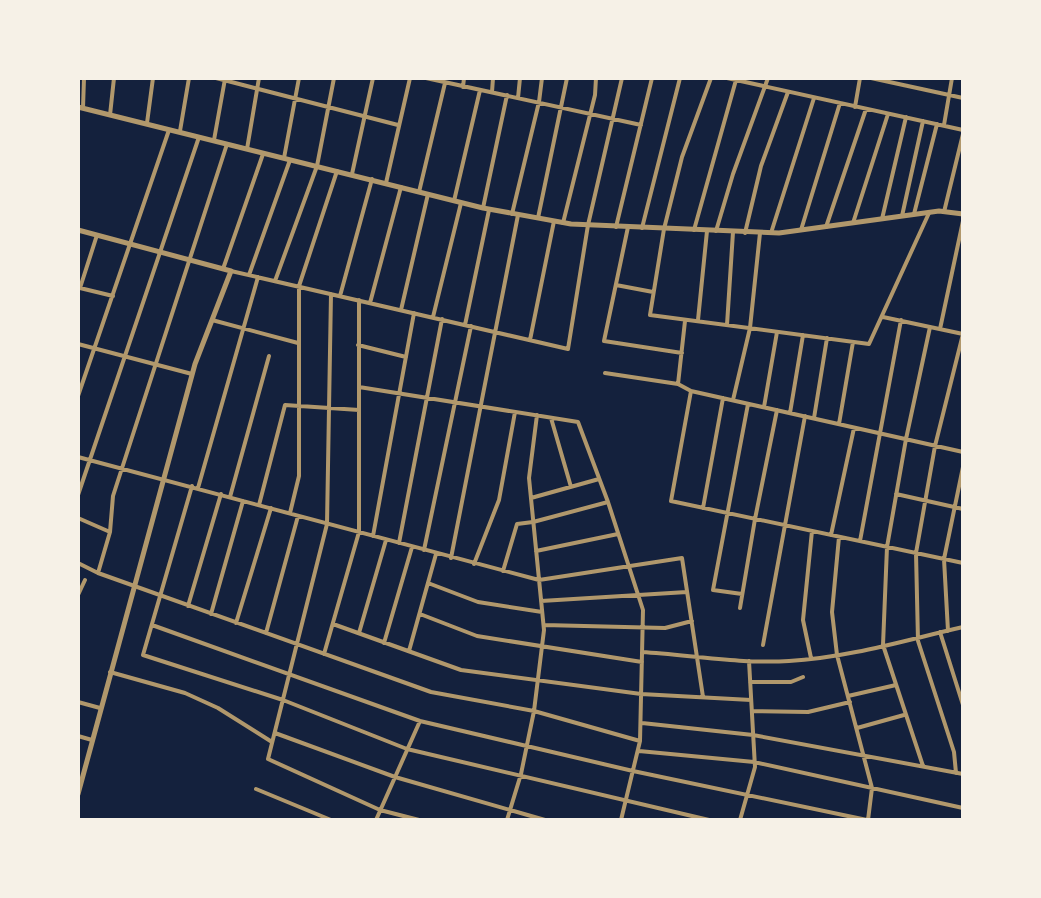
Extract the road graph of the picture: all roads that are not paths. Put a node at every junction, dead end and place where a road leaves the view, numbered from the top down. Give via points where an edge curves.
1 (84, 78) edge
2 (114, 78) edge
3 (153, 78) edge
4 (189, 78) edge
5 (216, 78) edge
6 (259, 78) edge
7 (299, 78) edge
8 (334, 78) edge
9 (373, 78) edge
10 (410, 78) edge
11 (429, 78) edge
12 (464, 78) edge
13 (493, 78) edge
14 (520, 78) edge
15 (542, 78) edge
16 (567, 78) edge
17 (596, 78) edge
18 (622, 78) edge
19 (652, 78) edge
20 (680, 78) edge
21 (711, 78) edge
22 (727, 78) edge
23 (768, 78) edge
24 (860, 78) edge
25 (871, 78) edge
26 (952, 78) edge
27 (225, 79) edge
28 (736, 80) junction
29 (445, 83) junction
30 (463, 87) junction
31 (766, 87) junction
32 (257, 89) junction
33 (480, 90) junction
34 (492, 92) junction
35 (788, 92) junction
36 (507, 95) junction
37 (949, 95) junction
38 (814, 97) junction
39 (518, 98) junction
40 (963, 98) edge
41 (295, 99) junction
42 (539, 102) junction
43 (840, 103) junction
44 (562, 106) junction
45 (81, 107) edge
46 (855, 107) junction
47 (328, 108) junction
48 (866, 109) junction
49 (590, 113) junction
50 (888, 114) junction
51 (110, 115) junction
52 (364, 117) junction
53 (906, 117) junction
54 (613, 119) junction
55 (923, 121) junction
56 (147, 123) junction
57 (937, 124) junction
58 (398, 125) junction
59 (641, 125) junction
60 (944, 125) junction
61 (170, 129) junction
62 (180, 131) junction
63 (963, 132) edge
64 (199, 136) junction
65 (214, 140) junction
66 (227, 143) junction
67 (247, 149) junction
68 (263, 153) junction
69 (287, 158) junction
70 (317, 166) junction
71 (337, 171) junction
72 (352, 174) junction
73 (372, 179) junction
74 (386, 183) junction
75 (401, 187) junction
76 (419, 192) junction
77 (428, 194) junction
78 (457, 202) junction
79 (486, 209) junction
80 (944, 212) junction
81 (929, 213) junction
82 (515, 214) junction
83 (914, 214) junction
84 (963, 214) edge
85 (902, 216) junction
86 (538, 218) junction
87 (882, 219) junction
88 (554, 221) junction
89 (963, 221) edge
90 (563, 223) junction
91 (853, 223) junction
92 (588, 225) junction
93 (616, 227) junction
94 (628, 227) junction
95 (826, 227) junction
96 (642, 228) junction
97 (664, 229) junction
98 (78, 230) edge
99 (694, 230) junction
100 (801, 230) junction
101 (707, 231) junction
102 (716, 231) junction
103 (733, 232) junction
104 (745, 233) junction
105 (760, 233) junction
106 (771, 233) junction
107 (97, 235) junction
108 (131, 244) junction
109 (160, 252) junction
110 (189, 260) junction
111 (223, 269) junction
112 (231, 271) junction
113 (249, 275) junction
114 (258, 277) junction
115 (275, 281) junction
116 (616, 285) junction
117 (299, 286) junction
118 (79, 288) edge
119 (654, 292) junction
120 (331, 294) junction
121 (113, 296) junction
122 (340, 296) junction
123 (359, 300) junction
124 (370, 303) junction
125 (401, 310) junction
126 (414, 313) junction
127 (433, 317) junction
128 (883, 317) junction
129 (442, 319) junction
130 (212, 320) junction
131 (686, 320) junction
132 (901, 320) junction
133 (698, 321) junction
134 (727, 325) junction
135 (468, 326) junction
136 (930, 327) junction
137 (243, 328) junction
138 (750, 328) junction
139 (940, 329) junction
140 (494, 332) junction
141 (777, 332) junction
142 (963, 334) edge
143 (803, 335) junction
144 (827, 338) junction
145 (530, 340) junction
146 (853, 342) junction
147 (299, 343) junction
148 (78, 344) edge
149 (358, 345) junction
150 (94, 349) junction
151 (682, 353) junction
152 (269, 356) dead end
153 (125, 357) junction
154 (406, 357) junction
155 (155, 365) junction
156 (605, 373) dead end
157 (192, 374) junction
158 (678, 384) junction
159 (359, 387) junction
160 (691, 391) junction
161 (399, 393) junction
162 (78, 396) edge
163 (427, 398) junction
164 (723, 398) junction
165 (733, 400) junction
166 (455, 402) junction
167 (748, 404) junction
168 (480, 406) junction
169 (299, 407) junction
170 (764, 407) junction
171 (329, 408) junction
172 (359, 410) junction
173 (777, 410) junction
174 (515, 412) junction
175 (790, 413) junction
176 (537, 415) junction
177 (805, 416) junction
178 (551, 418) junction
179 (814, 418) junction
180 (839, 424) junction
181 (854, 427) junction
182 (879, 433) junction
183 (906, 439) junction
184 (935, 446) junction
185 (963, 452) edge
186 (78, 457) edge
187 (92, 460) junction
188 (963, 467) edge
189 (122, 468) junction
190 (163, 478) junction
191 (599, 479) junction
192 (195, 487) junction
193 (571, 487) junction
194 (221, 494) junction
195 (896, 494) junction
196 (78, 495) edge
197 (230, 497) junction
198 (531, 498) junction
199 (244, 500) junction
200 (925, 501) junction
201 (608, 502) junction
202 (259, 505) junction
203 (271, 508) junction
204 (703, 508) junction
205 (955, 508) junction
206 (963, 509) edge
207 (290, 513) junction
208 (727, 513) junction
209 (299, 516) junction
210 (78, 518) edge
211 (755, 519) junction
212 (533, 522) junction
213 (327, 524) junction
214 (784, 525) junction
215 (812, 531) junction
216 (110, 532) junction
217 (359, 532) junction
218 (618, 534) junction
219 (831, 535) junction
220 (373, 536) junction
221 (839, 537) junction
222 (386, 540) junction
223 (860, 541) junction
224 (399, 543) junction
225 (412, 547) junction
226 (887, 547) junction
227 (424, 550) junction
228 (536, 551) junction
229 (916, 553) junction
230 (436, 554) junction
231 (451, 558) junction
232 (944, 559) junction
233 (78, 563) edge
234 (963, 563) edge
235 (474, 564) junction
236 (629, 567) junction
237 (503, 571) junction
238 (98, 573) junction
239 (85, 580) dead end
240 (539, 580) junction
241 (428, 583) junction
242 (133, 587) junction
243 (687, 592) junction
244 (742, 594) junction
245 (78, 595) edge
246 (160, 596) junction
247 (638, 597) junction
248 (541, 601) junction
249 (188, 606) junction
250 (740, 608) dead end
251 (542, 612) junction
252 (211, 614) junction
253 (420, 614) junction
254 (692, 621) junction
255 (236, 623) junction
256 (333, 624) junction
257 (152, 625) junction
258 (544, 625) junction
259 (642, 626) junction
260 (963, 627) edge
261 (948, 631) junction
262 (940, 632) junction
263 (266, 633) junction
264 (359, 633) junction
265 (918, 637) junction
266 (384, 643) junction
267 (297, 644) junction
268 (763, 645) dead end
269 (883, 645) junction
270 (542, 647) junction
271 (409, 651) junction
272 (642, 652) junction
273 (324, 654) junction
274 (697, 655) junction
275 (837, 655) junction
276 (811, 658) junction
277 (749, 661) junction
278 (642, 662) junction
279 (110, 672) junction
280 (289, 673) junction
281 (803, 677) dead end
282 (538, 682) junction
283 (750, 682) junction
284 (896, 685) junction
285 (641, 694) junction
286 (703, 697) junction
287 (849, 699) junction
288 (283, 700) junction
289 (751, 700) junction
290 (78, 702) edge
291 (963, 705) edge
292 (100, 708) junction
293 (534, 711) junction
294 (752, 711) junction
295 (905, 714) junction
296 (420, 721) junction
297 (641, 723) junction
298 (857, 728) junction
299 (275, 733) junction
300 (753, 735) junction
301 (78, 736) edge
302 (92, 740) junction
303 (640, 741) junction
304 (272, 742) junction
305 (527, 746) junction
306 (407, 749) junction
307 (963, 750) edge
308 (638, 751) junction
309 (954, 752) junction
310 (864, 754) junction
311 (754, 762) junction
312 (923, 766) junction
313 (633, 771) junction
314 (81, 772) edge
315 (956, 773) junction
316 (521, 774) junction
317 (963, 774) edge
318 (395, 777) junction
319 (872, 788) junction
320 (256, 789) dead end
321 (78, 794) edge
322 (747, 794) junction
323 (626, 801) junction
324 (510, 808) junction
325 (963, 808) edge
326 (380, 810) junction
327 (331, 820) edge
328 (376, 820) edge
329 (419, 820) edge
330 (507, 820) edge
331 (545, 820) edge
332 (621, 820) edge
333 (709, 820) edge
334 (740, 820) edge
335 (868, 820) edge

1 - 45 street
2 - 51 street
3 - 56 street
4 - 62 street
5 - 27 street
6 - 32 street
7 - 41 street
8 - 47 street
9 - 52 street
10 - 58 street
11 - 29 street
12 - 30 street
13 - 34 street
14 - 39 street
15 - 42 street
16 - 44 street
17 - 49 street
18 - 54 street
19 - 59 street
20 - 96 street
21 - 97 street via 682,157
22 - 28 street
23 - 31 street
24 - 46 street
25 - 37 street
26 - 37 street
27 - 32 street
27 - 65 street
28 - 31 street
28 - 99 street
29 - 30 street
29 - 76 street
30 - 33 street
31 - 35 street
31 - 102 street
32 - 41 street
32 - 67 street
33 - 34 street
33 - 78 street
34 - 36 street
35 - 38 street
35 - 104 street via 761,166
36 - 39 street
36 - 79 street
37 - 40 street
37 - 60 street
38 - 43 street
38 - 106 street
39 - 42 street
41 - 47 street
41 - 69 street
42 - 44 street
42 - 82 street
43 - 46 street
43 - 100 street
44 - 49 street
44 - 86 street
45 - 51 street
46 - 48 street
47 - 52 street
47 - 70 street
48 - 50 street
48 - 95 street
49 - 54 street
49 - 90 street
50 - 53 street
50 - 91 street
51 - 56 street
52 - 58 street
52 - 72 street
53 - 55 street
53 - 87 street
54 - 59 street
54 - 92 street
55 - 57 street
55 - 85 street
56 - 61 street
57 - 60 street
57 - 83 street
58 - 74 street
59 - 93 street
60 - 63 street
61 - 62 street
61 - 108 street
62 - 64 street
63 - 80 street
64 - 65 street
64 - 109 street
65 - 66 street
66 - 67 street
66 - 110 street
67 - 68 street
68 - 69 street
68 - 111 street
69 - 70 street
69 - 113 street
70 - 71 street
70 - 115 street
71 - 72 street
71 - 117 street
72 - 73 street
73 - 74 street
73 - 122 street
74 - 75 street
75 - 76 street
75 - 124 street
76 - 77 street
77 - 78 street
77 - 125 street
78 - 79 street
78 - 127 street
79 - 82 street
79 - 135 street
80 - 81 street
80 - 84 street
81 - 83 street
81 - 128 street
82 - 86 street
82 - 140 street
83 - 85 street
85 - 87 street
86 - 88 street
87 - 91 street
88 - 90 street
88 - 145 street
89 - 139 street
90 - 92 street
91 - 95 street
92 - 93 street
92 - 145 street via 568,349
93 - 94 street
94 - 96 street
94 - 116 street
95 - 100 street
96 - 97 street
97 - 99 street
97 - 119 street
98 - 107 street
99 - 101 street
100 - 106 street
101 - 102 street
101 - 133 street
102 - 103 street
103 - 104 street
103 - 134 street
104 - 105 street
105 - 106 street
105 - 138 street
107 - 108 street
107 - 118 street
108 - 109 street
108 - 121 street
109 - 110 street
109 - 153 street
110 - 111 street
110 - 155 street
111 - 112 street
112 - 113 street
112 - 130 street
113 - 114 street
114 - 115 street
114 - 137 street
115 - 117 street
116 - 119 street
116 - 151 street via 604,341
117 - 120 street
117 - 147 street
118 - 121 street
119 - 131 street via 650,315
120 - 122 street
120 - 171 street
121 - 150 street
122 - 123 street
123 - 124 street
123 - 149 street
124 - 125 street
125 - 126 street
126 - 127 street
126 - 154 street
127 - 129 street
128 - 132 street
128 - 146 street via 869,344
129 - 135 street
129 - 163 street
130 - 137 street
130 - 157 street
131 - 133 street
131 - 151 street
132 - 136 street
132 - 182 street
133 - 134 street
134 - 138 street
135 - 140 street
135 - 166 street
136 - 139 street
136 - 183 street
137 - 147 street
137 - 192 street
138 - 141 street
138 - 165 street
139 - 142 street
140 - 145 street
140 - 168 street
141 - 143 street
141 - 170 street
142 - 184 street
143 - 144 street
143 - 175 street
144 - 146 street
144 - 179 street
146 - 180 street
147 - 169 street
148 - 150 street
149 - 154 street
149 - 159 street
150 - 153 street
150 - 162 street
151 - 158 street
152 - 197 street
153 - 155 street
153 - 187 street
154 - 161 street
155 - 157 street
155 - 189 street
156 - 158 street
157 - 190 street
158 - 160 street
159 - 161 street
159 - 172 street
160 - 164 street
160 - 204 street via 671,501
161 - 163 street
161 - 220 street
163 - 166 street
163 - 224 street
164 - 165 street
164 - 204 street
165 - 167 street
166 - 168 street
166 - 227 street
167 - 170 street
167 - 208 street
168 - 174 street
168 - 231 street
169 - 171 street
169 - 202 street via 285,405
169 - 207 street via 299,476
170 - 173 street
171 - 172 street
171 - 213 street
172 - 217 street
173 - 175 street
173 - 211 street
174 - 176 street
174 - 235 street via 499,500
175 - 177 street
176 - 178 street
176 - 198 street
177 - 179 street
177 - 214 street
178 - 191 street via 578,422
178 - 193 street
179 - 180 street
180 - 181 street
181 - 182 street
181 - 219 street
182 - 183 street
182 - 223 street
183 - 184 street
183 - 195 street
184 - 185 street
184 - 200 street
186 - 187 street
187 - 189 street
187 - 196 street
188 - 205 street
189 - 190 street
189 - 216 street
190 - 192 street
190 - 242 street
191 - 193 street
191 - 201 street
192 - 194 street
192 - 246 street
193 - 198 street
194 - 197 street
194 - 249 street
195 - 200 street
195 - 226 street
197 - 199 street
198 - 212 street
199 - 202 street
199 - 252 street
200 - 205 street
200 - 229 street
201 - 212 street
201 - 218 street
202 - 203 street
203 - 207 street
203 - 255 street
204 - 208 street
205 - 206 street
205 - 232 street
207 - 209 street
208 - 211 street
208 - 244 street via 713,590
209 - 213 street
209 - 263 street
210 - 216 street
211 - 214 street
211 - 244 street
212 - 228 street
212 - 237 street via 517,524
213 - 217 street
213 - 267 street
214 - 215 street
214 - 268 street
215 - 219 street
215 - 276 street via 803,620
216 - 238 street
217 - 220 street
217 - 256 street
218 - 228 street
218 - 236 street
219 - 221 street
220 - 222 street
221 - 223 street
221 - 275 street via 832,612
222 - 224 street
222 - 264 street
223 - 226 street
224 - 225 street
225 - 227 street
225 - 266 street
226 - 229 street
226 - 269 street
227 - 230 street
228 - 240 street
229 - 232 street
229 - 265 street
230 - 231 street
230 - 241 street
231 - 235 street
232 - 234 street
232 - 261 street
233 - 238 street
235 - 237 street
236 - 240 street
236 - 243 street via 682,558
236 - 247 street
237 - 240 street
238 - 242 street
239 - 245 street
240 - 248 street
241 - 251 street via 478,602
241 - 253 street
242 - 246 street
242 - 279 street
243 - 247 street
243 - 254 street
244 - 250 street
246 - 249 street
246 - 257 street
247 - 248 street
247 - 259 street
248 - 251 street
249 - 252 street
251 - 258 street
252 - 255 street
253 - 270 street via 477,636
253 - 271 street
254 - 259 street via 665,628
254 - 274 street
255 - 263 street
256 - 264 street
256 - 273 street
257 - 280 street
257 - 288 street via 143,655
258 - 259 street
258 - 270 street
259 - 272 street
260 - 261 street
261 - 262 street
262 - 265 street
262 - 291 street
263 - 267 street
264 - 266 street
265 - 269 street
265 - 309 street
266 - 271 street
267 - 273 street
267 - 280 street
269 - 275 street
269 - 284 street
270 - 278 street
270 - 282 street
271 - 282 street via 461,670
272 - 274 street
272 - 278 street
273 - 293 street via 431,692
274 - 277 street
274 - 286 street
275 - 276 street
275 - 287 street
276 - 277 street
277 - 283 street
278 - 285 street
279 - 292 street
279 - 304 street via 185,693
280 - 288 street
280 - 296 street
281 - 283 street
282 - 285 street
282 - 293 street
283 - 289 street
284 - 287 street
284 - 295 street
285 - 286 street
285 - 297 street
286 - 289 street
287 - 294 street via 808,712
287 - 298 street
288 - 299 street
288 - 306 street
289 - 294 street
290 - 292 street
292 - 302 street
293 - 303 street
293 - 305 street
294 - 300 street
295 - 298 street
295 - 312 street
296 - 305 street
296 - 306 street
297 - 300 street
297 - 303 street
298 - 310 street
299 - 304 street
299 - 318 street
300 - 310 street
300 - 311 street
301 - 302 street
302 - 314 street
303 - 308 street
304 - 326 street via 268,759
305 - 313 street
305 - 316 street
306 - 316 street
306 - 318 street
307 - 309 street
308 - 311 street
308 - 313 street
309 - 315 street
310 - 312 street
310 - 319 street
311 - 319 street
311 - 322 street
312 - 315 street
313 - 322 street
313 - 323 street
314 - 321 street
315 - 317 street
316 - 323 street
316 - 324 street
318 - 324 street
318 - 326 street
319 - 325 street
319 - 335 street
320 - 327 street
322 - 334 street
322 - 335 street
323 - 332 street
323 - 333 street
324 - 330 street
324 - 331 street
326 - 328 street
326 - 329 street

